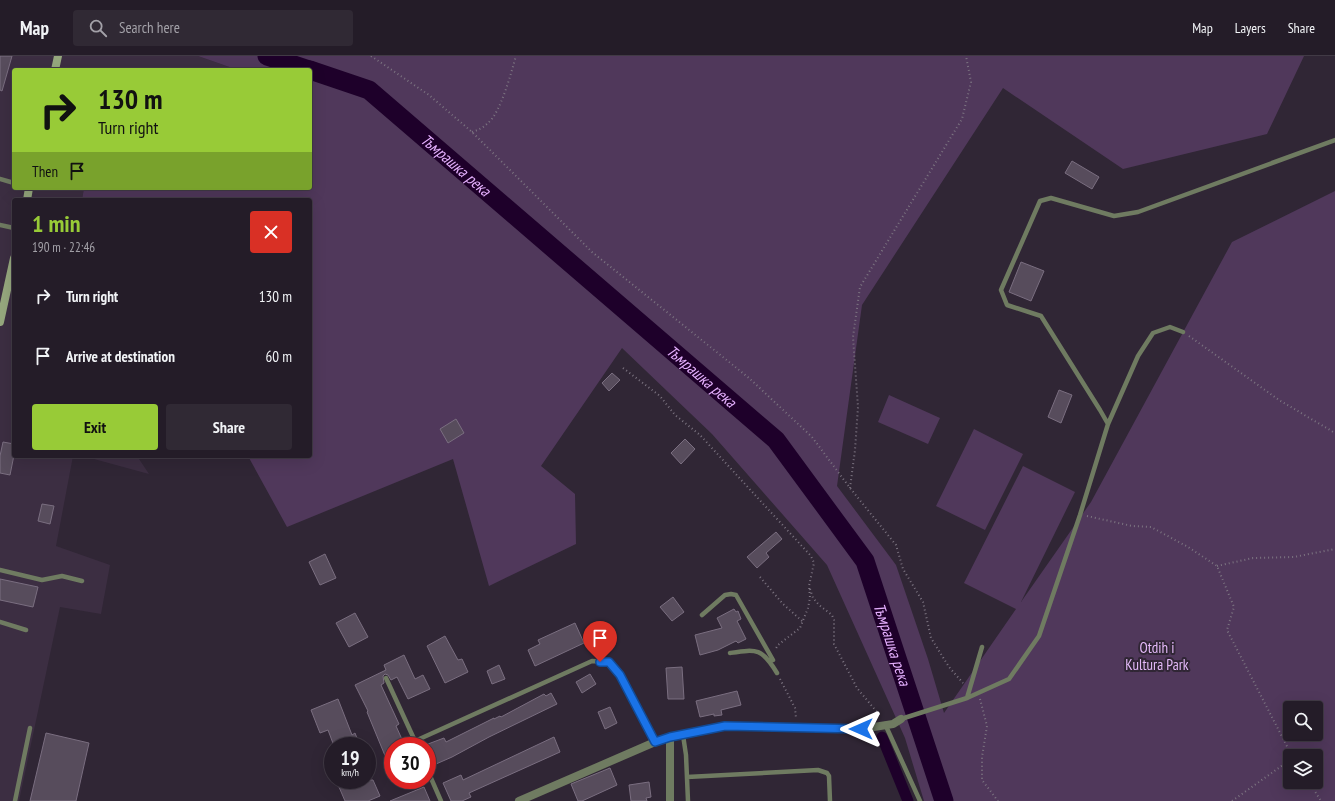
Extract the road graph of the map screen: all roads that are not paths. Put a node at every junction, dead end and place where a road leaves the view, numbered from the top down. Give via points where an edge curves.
1 (58, 56) edge
2 (55, 68) edge
3 (1335, 140) edge
4 (0, 179) edge
5 (12, 182) edge
6 (0, 225) edge
7 (12, 228) edge
8 (12, 265) edge
9 (3, 296) edge
10 (0, 322) edge
11 (1183, 332) road end
12 (1108, 424) junction
13 (0, 570) edge
14 (82, 581) dead end
15 (702, 615) dead end
16 (0, 622) edge
17 (26, 630) dead end
18 (982, 647) dead end
19 (730, 653) dead end
20 (773, 660) road end
21 (777, 673) road end
22 (386, 678) dead end
23 (967, 698) junction
24 (901, 720) joint
25 (885, 724) junction
26 (30, 728) dead end
27 (683, 735) junction
28 (413, 737) edge
29 (431, 737) edge
30 (670, 737) junction
31 (655, 742) junction
32 (687, 777) junction
33 (436, 789) edge
34 (15, 801) edge
35 (441, 801) edge
36 (519, 801) edge
37 (670, 801) edge
38 (688, 801) edge
39 (830, 801) edge
40 (920, 801) edge

1 - 2 main road
3 - 12 lane via 1138,212 1114,216 1051,198 1040,201 1001,290 1007,305 1041,316
4 - 5 lane
6 - 7 lane
8 - 9 main road
9 - 10 main road
11 - 12 lane via 1170,327 1153,333 1138,356
12 - 23 lane via 1039,636 1009,679
13 - 14 lane via 42,580 62,576
15 - 20 lane via 726,595 736,595
16 - 17 lane
18 - 23 lane
19 - 21 lane via 759,651
22 - 28 lane
23 - 24 lane
24 - 25 street
25 - 27 street via 861,729 725,726
25 - 40 lane
26 - 34 lane
27 - 30 street
27 - 32 lane
29 - 31 lane via 592,661 609,662 620,675
30 - 31 street
30 - 37 street
31 - 36 street
32 - 38 lane
32 - 39 lane via 818,770 829,776
33 - 35 lane

